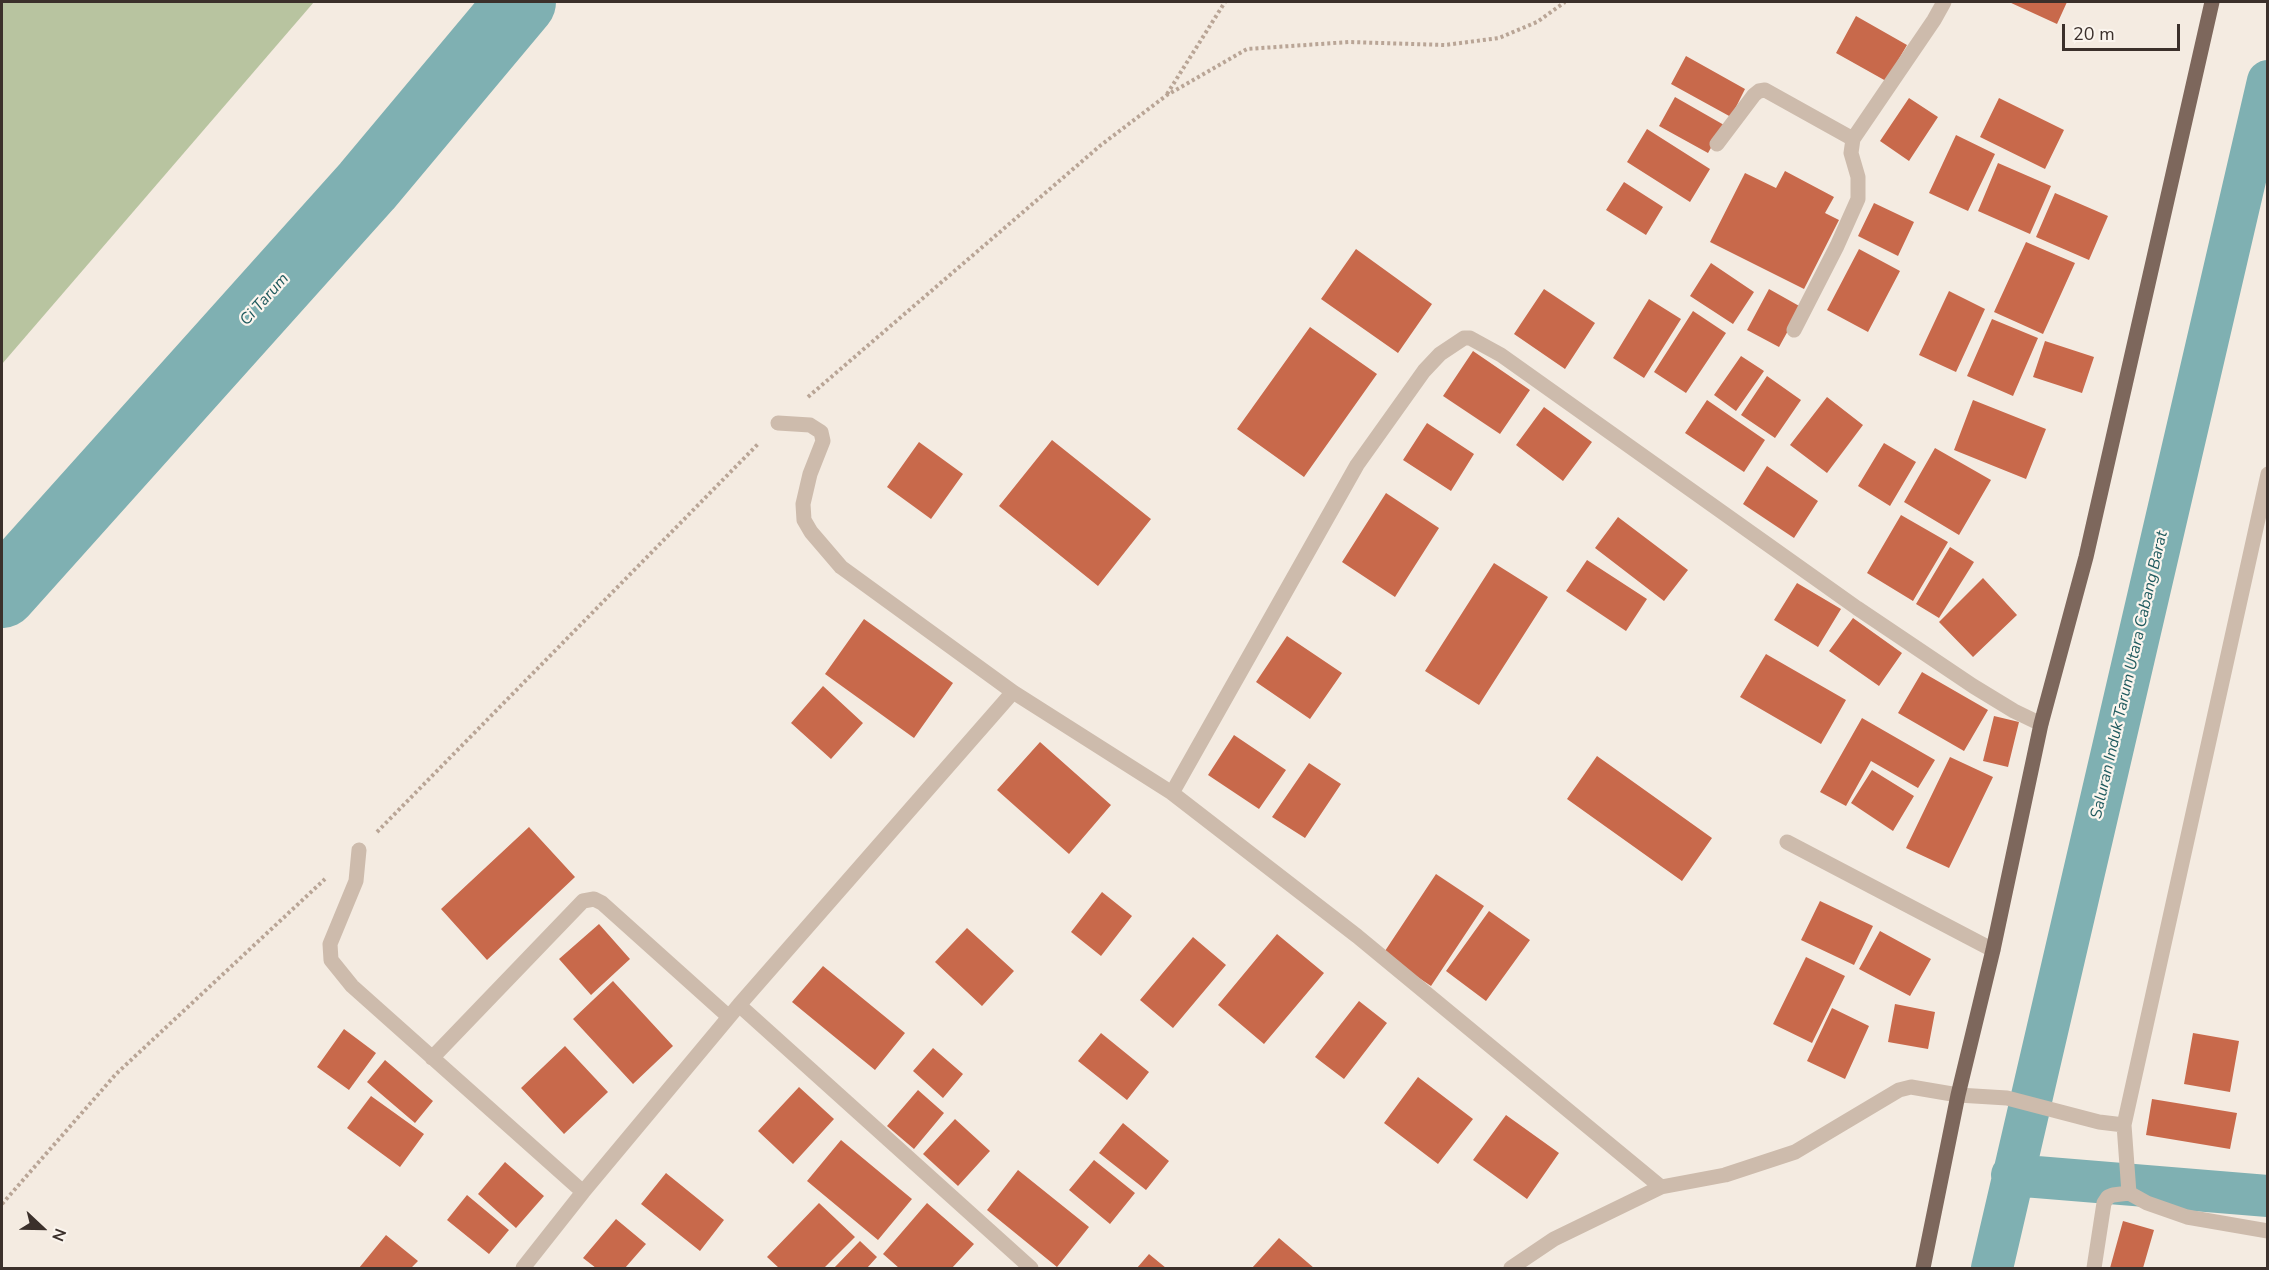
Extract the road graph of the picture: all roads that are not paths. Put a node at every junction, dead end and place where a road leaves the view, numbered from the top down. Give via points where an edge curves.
1 (1944, 2) edge
2 (2212, 2) edge
3 (1853, 139) junction
4 (1717, 144) dead end
5 (1794, 330) dead end
6 (778, 423) road end
7 (2266, 485) edge
8 (1013, 692) junction
9 (2041, 724) junction
10 (1172, 793) junction
11 (1787, 842) dead end
12 (359, 850) road end
13 (1993, 950) junction
14 (734, 1011) junction
15 (432, 1058) junction
16 (1958, 1095) junction
17 (2124, 1125) junction
18 (1661, 1187) junction
19 (2128, 1190) junction
20 (583, 1192) junction
21 (2268, 1231) edge
22 (522, 1269) edge
23 (1031, 1269) edge
24 (1511, 1269) edge
25 (1923, 1269) edge
26 (2094, 1269) edge

1 - 3 street
2 - 9 main road via 2086,557
3 - 4 street via 1765,90 1754,94
3 - 5 street via 1851,153 1858,177 1858,199
6 - 8 street via 810,425 821,432 823,441 803,504 804,520 833,558
7 - 17 street
8 - 10 street
8 - 14 street
9 - 10 street via 1973,686 1866,615 1501,355 1464,338 1424,371 1357,465
9 - 13 main road
10 - 18 street via 1357,936
11 - 13 street
12 - 15 street via 356,881 330,944 332,960 352,986
13 - 16 main road
14 - 15 street via 594,899 583,902
14 - 20 street
14 - 23 street
15 - 20 street
16 - 17 street via 2007,1098
16 - 18 street via 1922,1087 1899,1090 1795,1152 1725,1175
16 - 25 main road
17 - 19 street
18 - 24 street via 1554,1239
19 - 21 street via 2147,1203 2187,1217
19 - 26 street via 2108,1197 2104,1203
20 - 22 street

